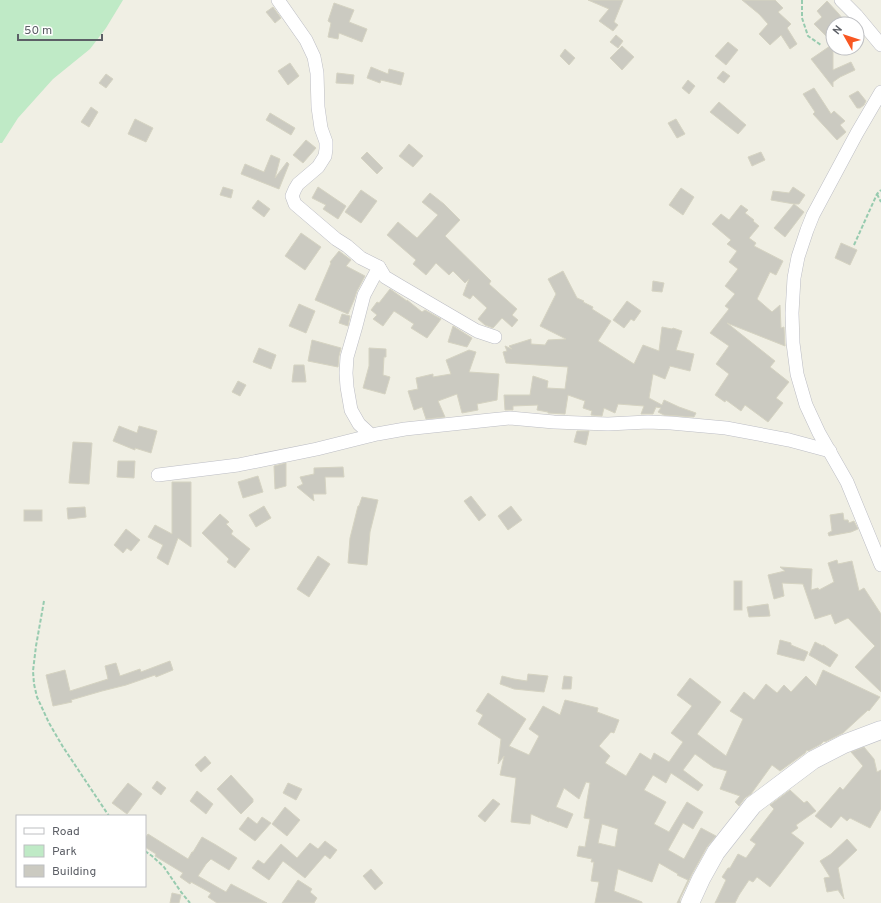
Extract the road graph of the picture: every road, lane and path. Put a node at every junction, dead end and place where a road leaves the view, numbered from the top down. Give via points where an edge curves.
1 (278, 0) edge
2 (802, 0) edge
3 (841, 0) edge
4 (821, 45) dead end
5 (881, 45) edge
6 (881, 92) edge
7 (881, 190) edge
8 (877, 194) junction
9 (881, 202) edge
10 (854, 245) dead end
11 (379, 267) junction
12 (495, 337) dead end
13 (372, 435) junction
14 (830, 452) junction
15 (158, 475) dead end
16 (881, 565) edge
17 (44, 601) dead end
18 (881, 730) edge
19 (108, 815) edge
20 (146, 852) edge
21 (190, 903) edge
22 (690, 903) edge

1 - 11 street via 306,40 314,57 318,108 326,142 325,156 318,167 295,188 292,196 295,204 361,258
2 - 4 path via 802,18 808,36
3 - 5 street
6 - 14 street via 813,215 802,243 794,278 792,326 798,380 812,418
7 - 8 path
8 - 9 path
8 - 10 path
11 - 12 street via 385,277 477,331
11 - 13 street via 364,295 347,357 346,373 351,410 359,424
13 - 14 street via 510,418 608,424 663,422 726,428 789,440
13 - 15 street via 238,465
14 - 16 street via 847,482
17 - 19 path via 33,671 37,697 49,723
18 - 22 main road via 844,744 813,760 753,805 716,852
20 - 21 path via 164,867

